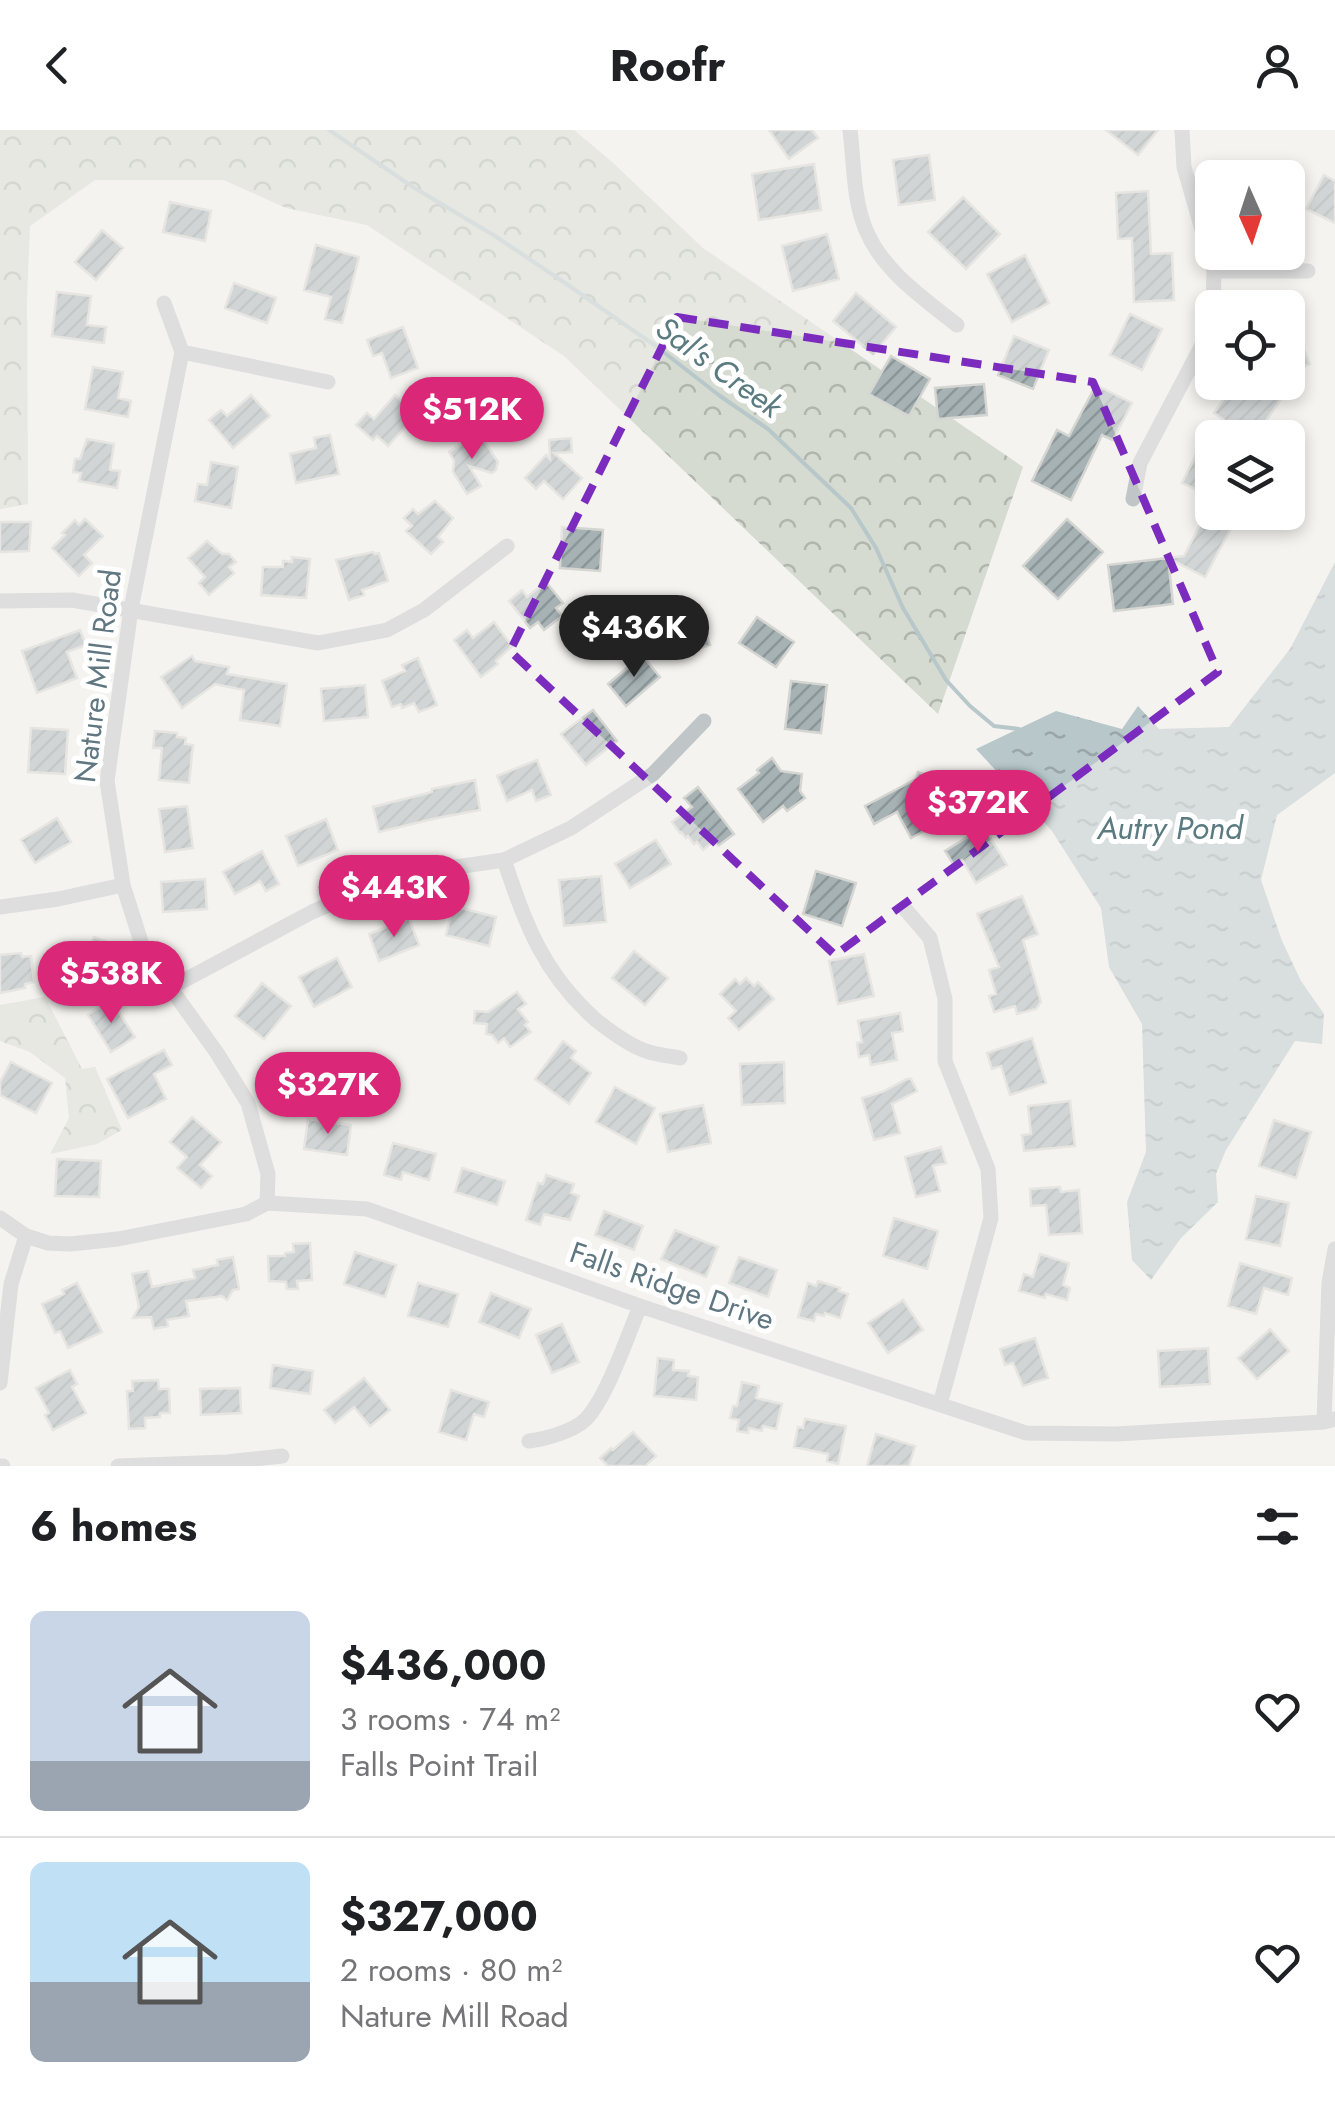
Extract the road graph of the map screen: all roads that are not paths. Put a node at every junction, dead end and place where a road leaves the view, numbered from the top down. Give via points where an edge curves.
1 (850, 130) edge
2 (1182, 130) edge
3 (1214, 271) junction
4 (1308, 271) dead end
5 (1213, 290) edge
6 (164, 303) dead end
7 (957, 325) dead end
8 (182, 352) junction
9 (1195, 358) edge
10 (328, 382) dead end
11 (1133, 499) dead end
12 (507, 546) dead end
13 (0, 601) edge
14 (131, 609) junction
15 (704, 722) dead end
16 (504, 860) junction
17 (123, 885) junction
18 (0, 907) edge
19 (906, 910) dead end
20 (170, 988) junction
21 (680, 1058) dead end
22 (267, 1203) junction
23 (0, 1218) edge
24 (26, 1236) junction
25 (1335, 1249) edge
26 (640, 1306) junction
27 (0, 1383) edge
28 (940, 1404) junction
29 (1330, 1420) edge
30 (529, 1442) dead end
31 (282, 1456) dead end
32 (118, 1466) edge

1 - 7 street via 866,231 910,287
2 - 3 street via 1184,167
3 - 4 street
3 - 5 street
6 - 8 street
8 - 10 street
8 - 14 street, Nature Mill Road
9 - 11 street via 1140,463
12 - 14 street via 387,630 318,643
13 - 14 street via 72,600
14 - 17 street, Nature Mill Road via 108,782
15 - 16 street via 653,774 571,828
16 - 20 street via 368,888
16 - 21 street via 522,915 574,1000 647,1052
17 - 18 street
17 - 20 street, Nature Mill Road via 144,950
19 - 28 street via 930,938 945,999 945,1061 988,1169 990,1218
20 - 22 street, Nature Mill Road via 248,1103 268,1174
22 - 24 street, Falls Ridge Drive via 246,1214 118,1239 70,1244
22 - 26 street, Falls Ridge Drive via 367,1208
23 - 24 street, Falls Ridge Drive
24 - 27 street via 11,1284
25 - 29 street via 1328,1282
26 - 28 street, Falls Ridge Drive
26 - 30 street via 606,1388 585,1420
28 - 29 street, Falls Ridge Drive via 1026,1433
31 - 32 street

